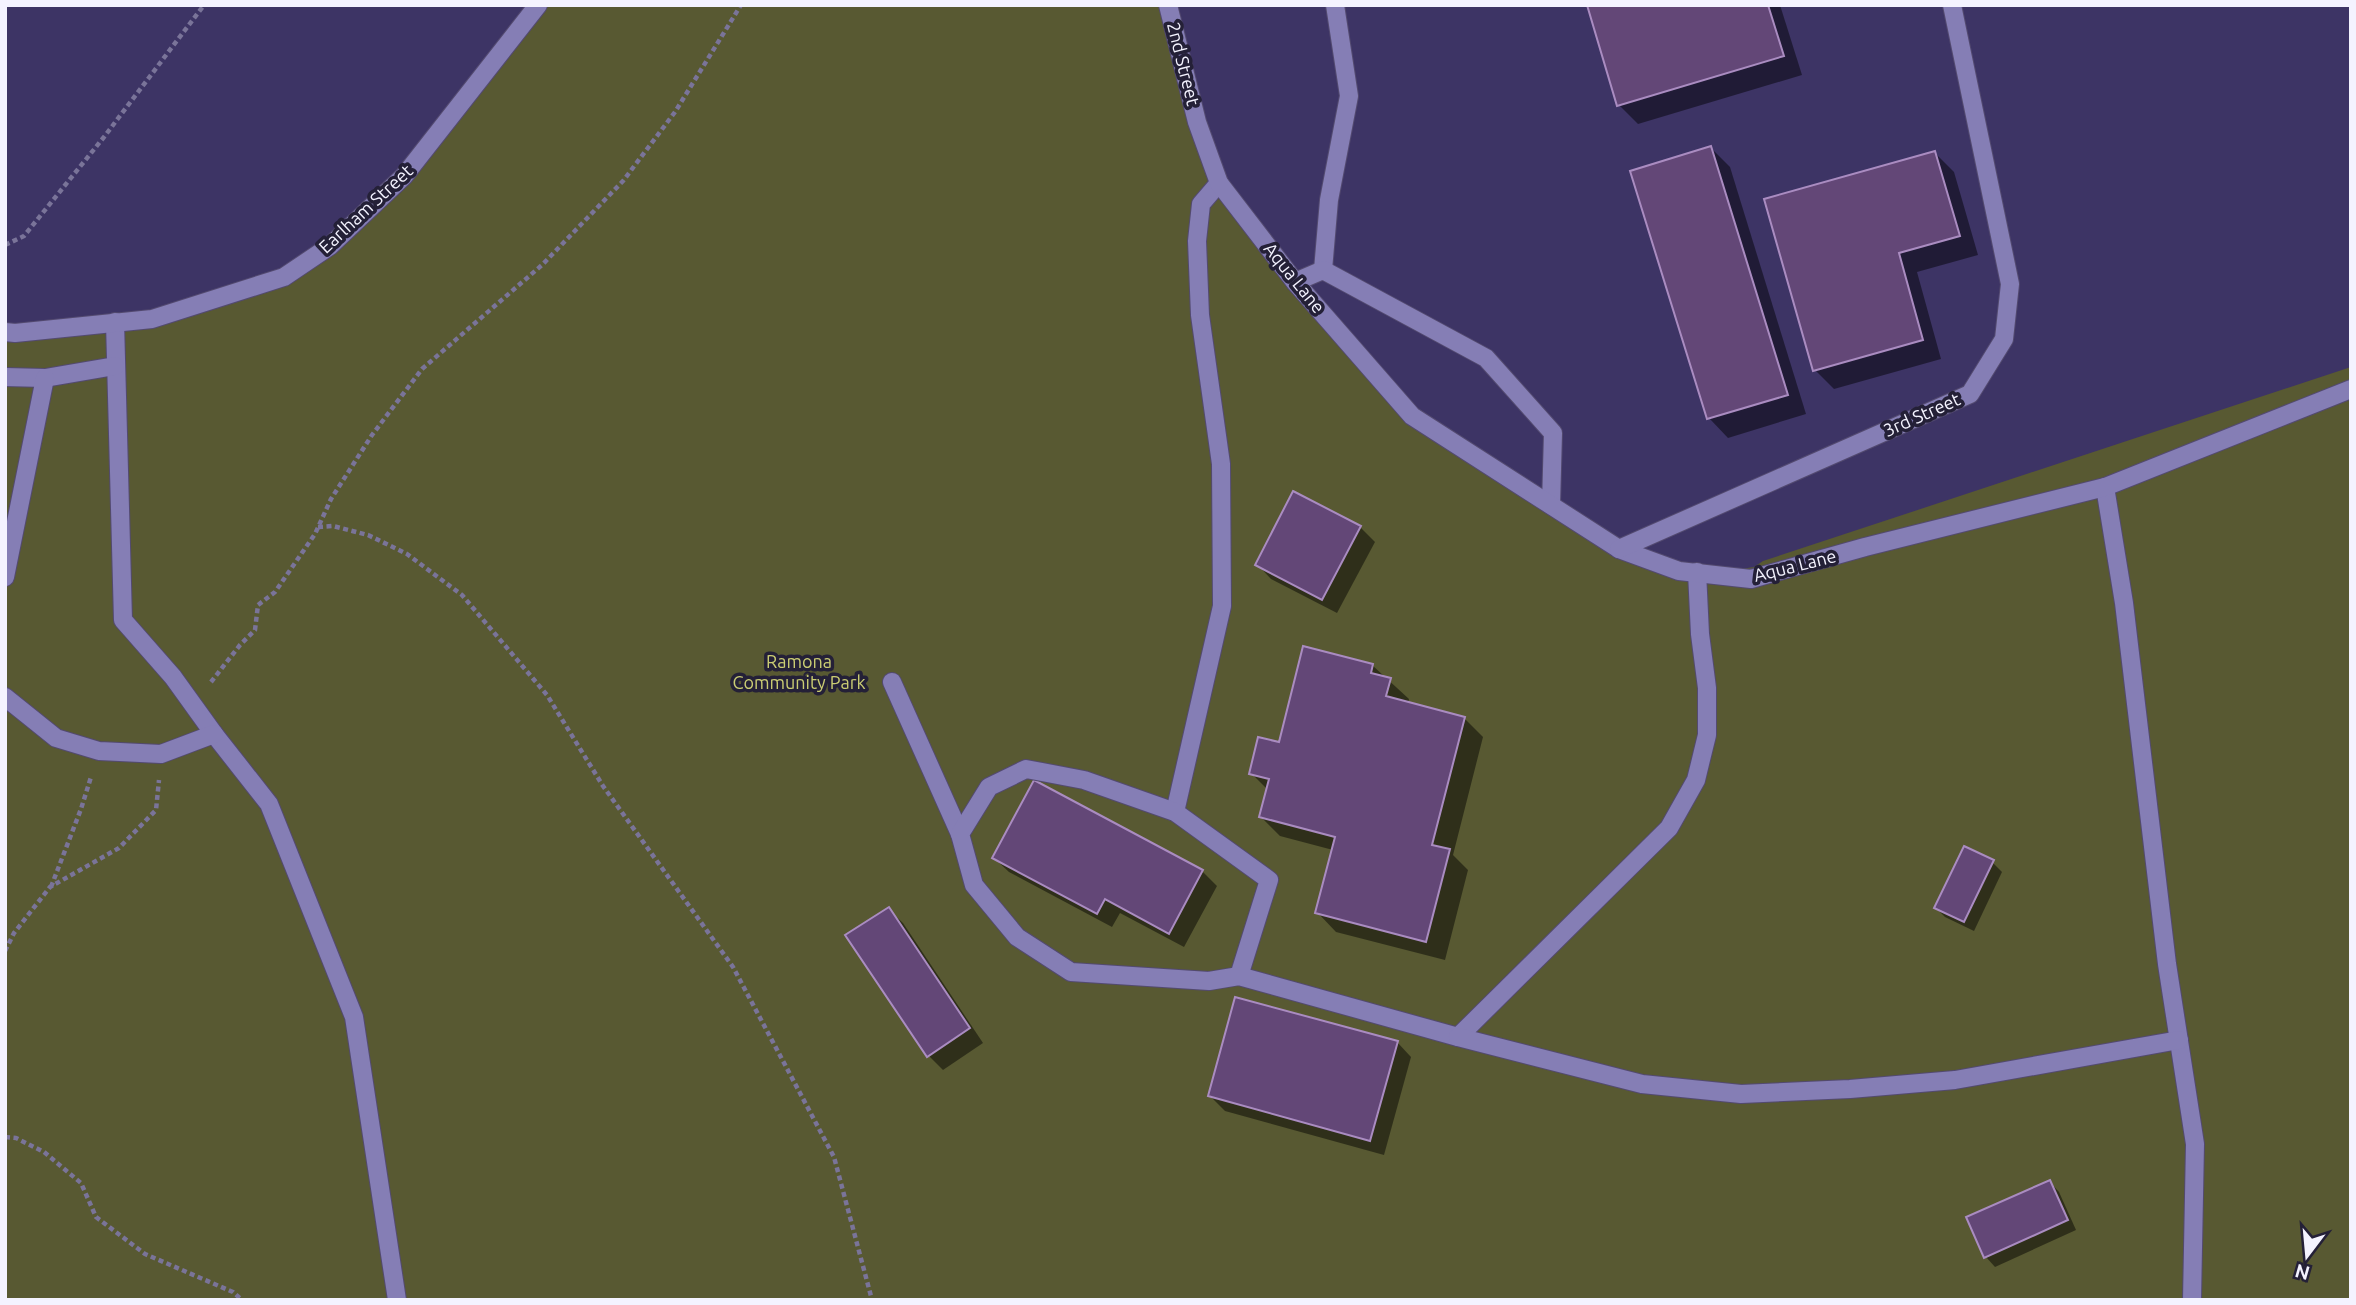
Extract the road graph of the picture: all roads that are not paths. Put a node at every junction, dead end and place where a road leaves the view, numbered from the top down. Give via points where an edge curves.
1 (538, 5) edge
2 (1168, 5) edge
3 (1335, 5) edge
4 (1952, 5) edge
5 (1197, 122) joint
6 (1219, 183) junction
7 (1323, 270) junction
8 (1295, 282) junction
9 (115, 322) junction
10 (5, 332) edge
11 (115, 366) junction
12 (5, 377) edge
13 (46, 378) junction
14 (2351, 389) edge
15 (2105, 487) junction
16 (1551, 505) junction
17 (1619, 549) junction
18 (1697, 572) junction
19 (5, 577) edge
20 (891, 682) dead end
21 (5, 697) edge
22 (214, 734) junction
23 (1175, 812) junction
24 (960, 834) junction
25 (1239, 976) junction
26 (1458, 1037) junction
27 (2179, 1040) junction
28 (397, 1300) edge
29 (2192, 1300) edge

1 - 9 street, Earlham Street via 404,176 330,246 284,277 152,319
2 - 5 street, 2nd Street
3 - 7 street via 1349,96 1329,200
4 - 17 street, 3rd Street via 2010,284 2004,339 1970,394
5 - 6 street, Aqua Lane
6 - 8 street, Aqua Lane
6 - 23 street via 1200,204 1197,241 1200,315 1222,464 1222,606
7 - 8 street
7 - 16 street via 1486,358 1553,433
8 - 16 street, Aqua Lane via 1412,416
9 - 10 street, Earlham Street
9 - 11 street
11 - 13 street
11 - 22 street via 123,620 173,677
12 - 13 street
13 - 19 street
14 - 15 street, Aqua Lane
15 - 18 street, Aqua Lane via 1751,579
15 - 27 street
16 - 17 street, Aqua Lane
17 - 18 street, Aqua Lane via 1679,571
18 - 26 street via 1707,735 1696,780 1669,828
20 - 24 street
21 - 22 street via 56,738 99,751 161,754
22 - 28 street via 269,804 354,1017
23 - 24 street via 1084,779 1027,769 989,787
23 - 25 street via 1269,880
24 - 25 street via 974,885 1017,937 1071,972 1209,981
25 - 26 street
26 - 27 street via 1642,1084 1741,1094 1955,1080
27 - 29 street via 2195,1144

